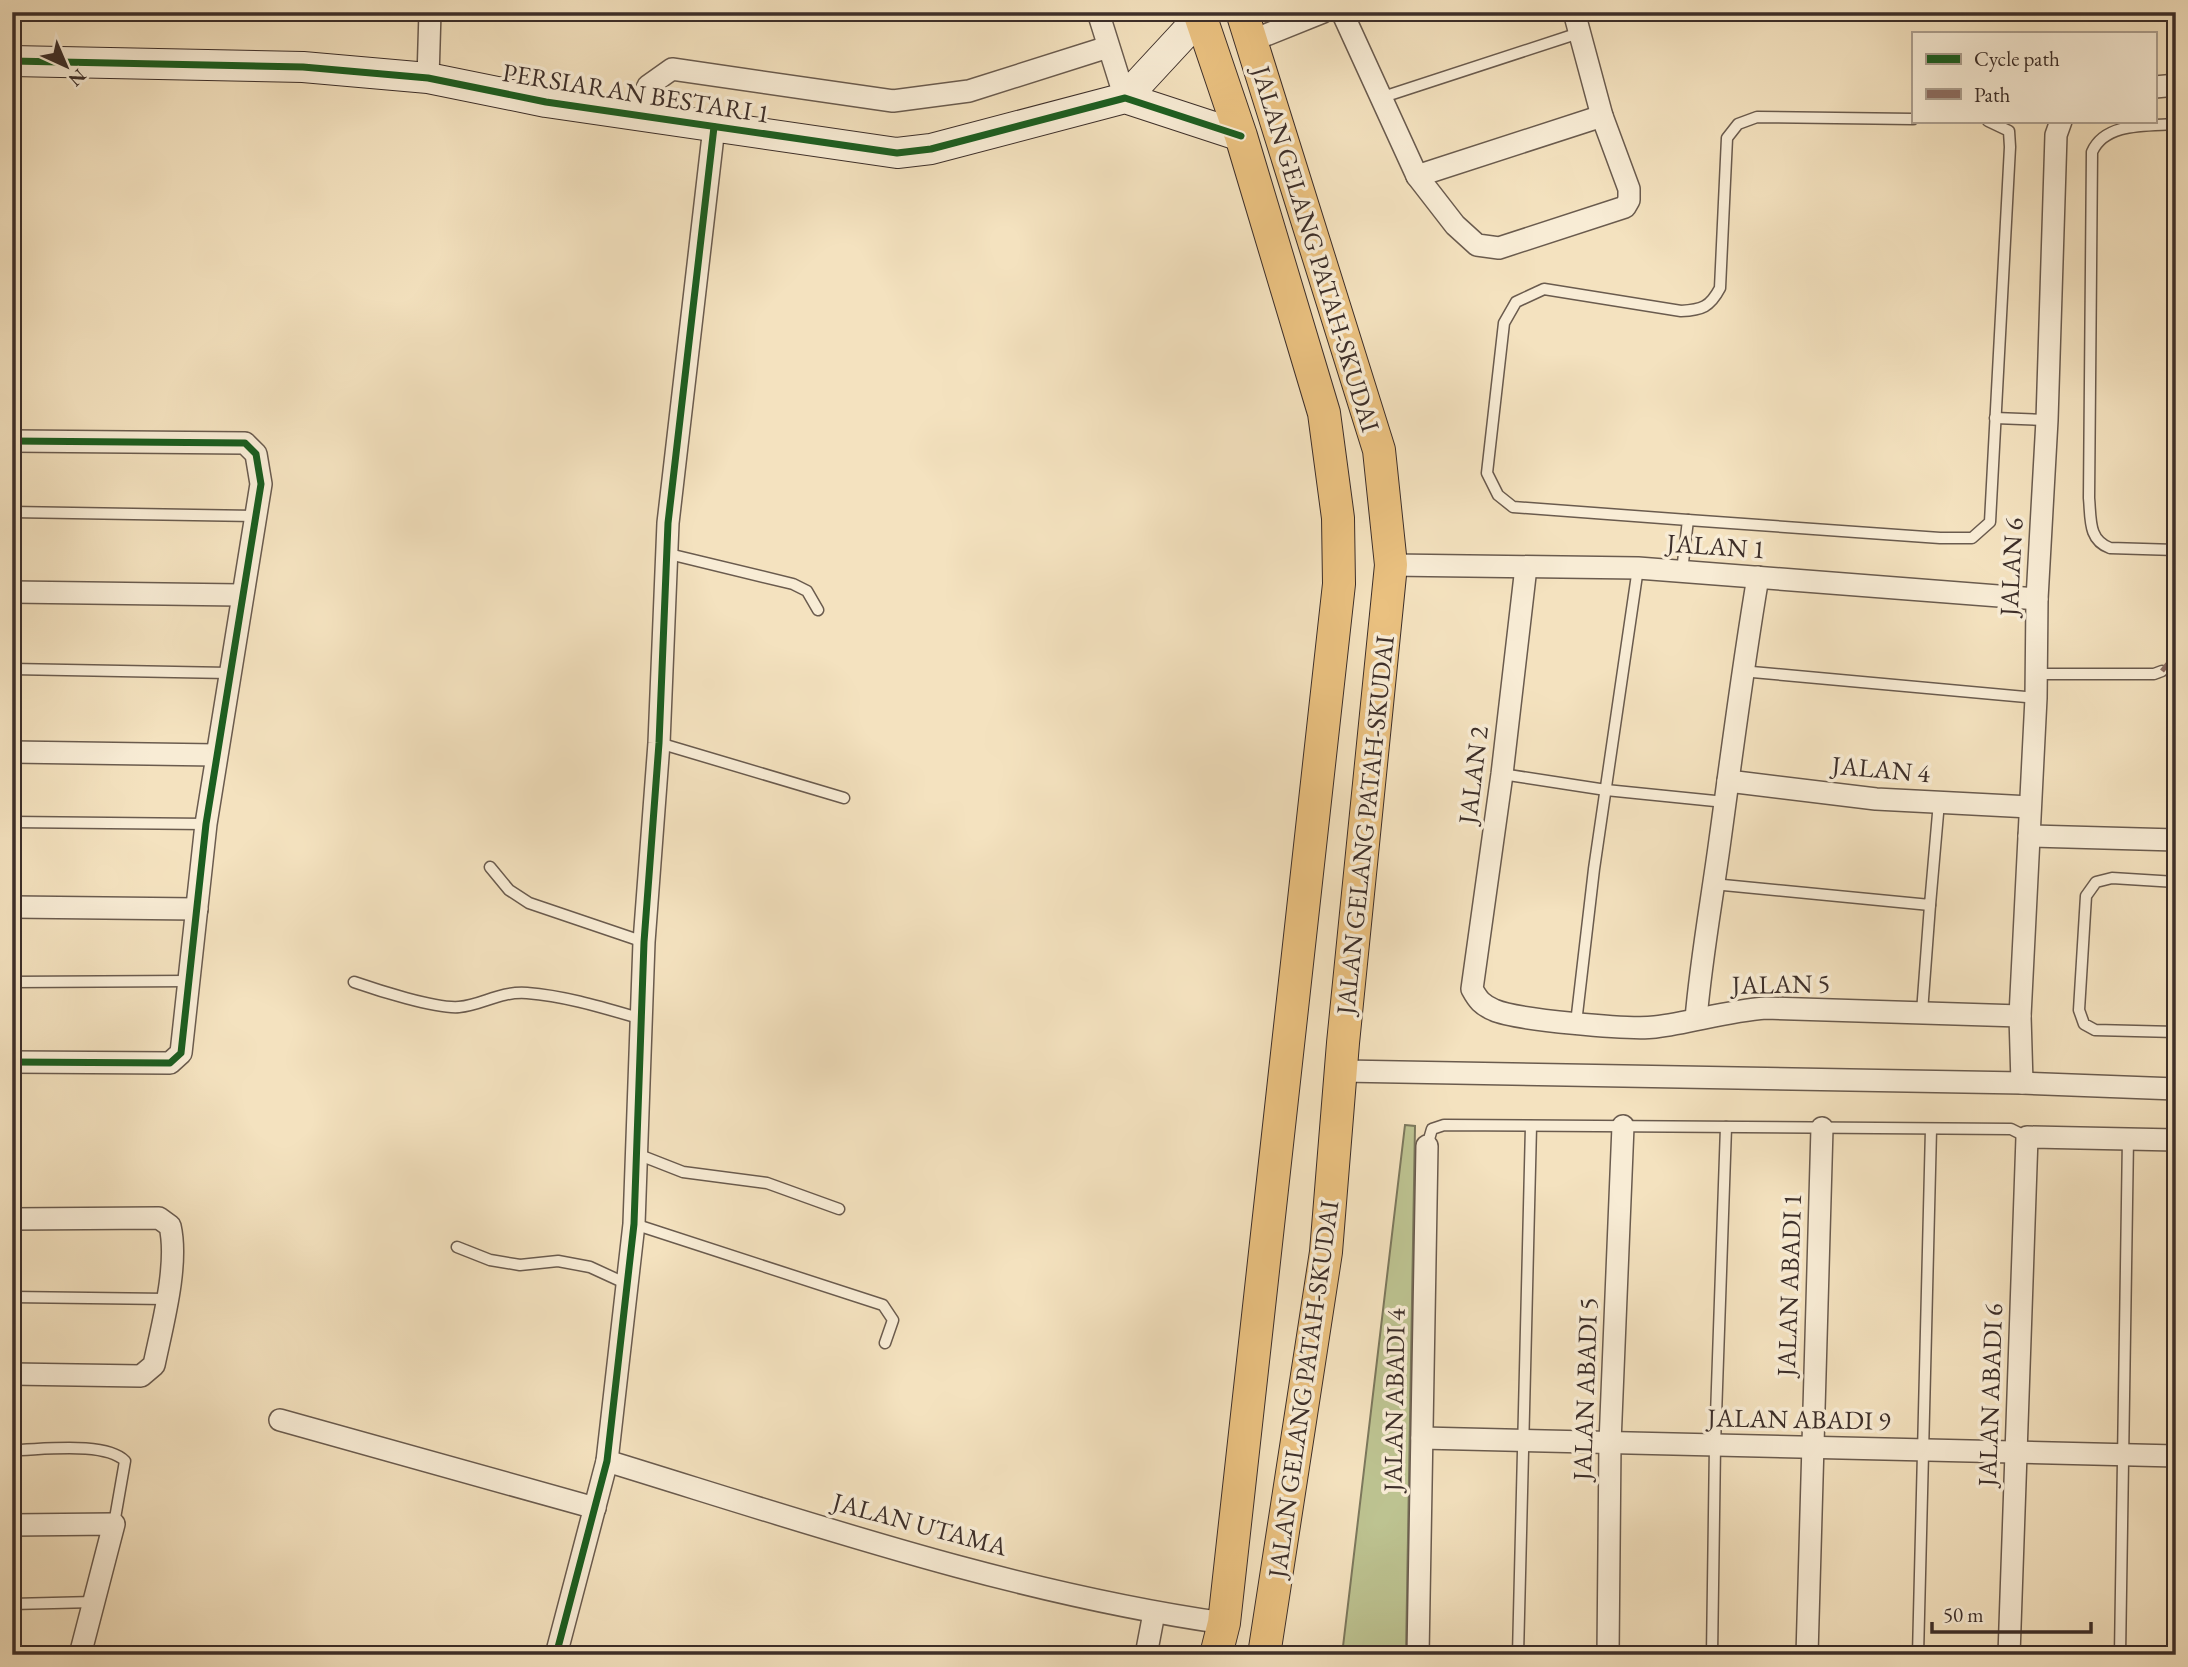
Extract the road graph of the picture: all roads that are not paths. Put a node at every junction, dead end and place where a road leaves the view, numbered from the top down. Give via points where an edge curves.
1 (430, 12) edge
2 (1098, 12) edge
3 (1323, 12) edge
4 (1342, 12) edge
5 (1574, 12) edge
6 (1199, 14) edge
7 (1247, 27) edge
8 (1580, 33) junction
9 (1108, 47) junction
10 (12, 61) edge
11 (428, 78) junction
12 (2176, 85) edge
13 (2156, 87) edge
14 (1380, 98) junction
15 (1125, 99) junction
16 (639, 116) junction
17 (1602, 116) junction
18 (1912, 119) edge
19 (1990, 122) edge
20 (2061, 122) edge
21 (2176, 124) edge
22 (714, 127) junction
23 (1241, 136) junction
24 (1417, 176) junction
25 (1995, 418) junction
26 (2047, 420) junction
27 (12, 441) edge
28 (12, 512) edge
29 (255, 516) junction
30 (1688, 520) junction
31 (2176, 550) edge
32 (669, 554) junction
33 (1391, 565) junction
34 (1526, 567) junction
35 (1637, 568) junction
36 (1682, 571) junction
37 (1758, 577) junction
38 (12, 592) edge
39 (240, 595) junction
40 (2037, 599) junction
41 (818, 610) dead end
42 (12, 669) edge
43 (1741, 671) junction
44 (2162, 671) dead end
45 (229, 673) junction
46 (2036, 674) junction
47 (2036, 698) junction
48 (659, 743) junction
49 (12, 752) edge
50 (216, 755) junction
51 (1502, 774) junction
52 (1606, 790) junction
53 (1726, 791) junction
54 (844, 798) dead end
55 (1939, 802) junction
56 (2030, 807) junction
57 (12, 822) edge
58 (206, 824) junction
59 (2029, 836) junction
60 (2176, 840) edge
61 (489, 867) dead end
62 (2176, 882) edge
63 (1713, 884) junction
64 (1930, 905) junction
65 (12, 907) edge
66 (197, 909) junction
67 (643, 942) junction
68 (191, 981) junction
69 (12, 982) edge
70 (354, 982) dead end
71 (1472, 989) joint
72 (1922, 1012) junction
73 (2020, 1016) junction
74 (642, 1019) junction
75 (1696, 1019) junction
76 (1576, 1023) junction
77 (2176, 1032) edge
78 (12, 1062) edge
79 (1343, 1071) junction
80 (2022, 1083) junction
81 (2176, 1089) edge
82 (1531, 1126) junction
83 (1623, 1126) junction
84 (1727, 1127) junction
85 (1822, 1128) junction
86 (1931, 1129) junction
87 (2027, 1138) junction
88 (2128, 1138) junction
89 (2176, 1140) edge
90 (1427, 1146) joint
91 (637, 1154) junction
92 (839, 1209) dead end
93 (12, 1219) edge
94 (634, 1224) junction
95 (457, 1247) dead end
96 (627, 1284) junction
97 (12, 1297) edge
98 (167, 1298) junction
99 (885, 1343) dead end
100 (12, 1374) edge
101 (280, 1420) dead end
102 (1422, 1438) junction
103 (1523, 1441) junction
104 (1611, 1443) junction
105 (1715, 1445) junction
106 (1812, 1447) junction
107 (12, 1450) edge
108 (1923, 1450) junction
109 (2017, 1452) junction
110 (2123, 1455) junction
111 (2176, 1456) edge
112 (607, 1461) junction
113 (595, 1508) junction
114 (114, 1524) junction
115 (12, 1525) edge
116 (94, 1602) junction
117 (12, 1604) edge
118 (1154, 1613) junction
119 (1224, 1623) junction
120 (80, 1655) edge
121 (556, 1655) edge
122 (1146, 1655) edge
123 (1216, 1655) edge
124 (1265, 1655) edge
125 (1418, 1655) edge
126 (1518, 1655) edge
127 (1608, 1655) edge
128 (1713, 1655) edge
129 (1807, 1655) edge
130 (1918, 1655) edge
131 (2009, 1655) edge
132 (2120, 1655) edge

1 - 11 street
2 - 9 street
3 - 7 street
4 - 14 street
5 - 8 street
6 - 15 street
6 - 23 main road, JALAN GELANG PATAH-SKUDAI
7 - 33 main road, JALAN GELANG PATAH-SKUDAI via 1379,450
8 - 14 lane
8 - 17 street
9 - 15 street
9 - 16 street via 969,91 893,102 672,69 648,86
10 - 11 street, PERSIARAN BESTARI 1 via 303,67
11 - 16 street, PERSIARAN BESTARI 1
12 - 13 street
14 - 24 street
15 - 22 street, PERSIARAN BESTARI 1 via 931,149 897,153
15 - 23 street
16 - 22 street, PERSIARAN BESTARI 1
17 - 24 street
17 - 24 street via 1629,189 1625,206 1499,248 1477,245
18 - 30 lane via 1757,117 1738,124 1727,138 1720,288 1703,310 1681,311 1544,289 1516,302 1504,323 1487,473 1498,495 1513,507
19 - 25 lane via 2009,131 2010,147
20 - 26 street, JALAN 6 via 2056,135
21 - 31 lane via 2107,133 2097,140 2092,152 2090,498 2092,531 2100,544
22 - 32 street via 668,523
23 - 119 main road, JALAN GELANG PATAH-SKUDAI via 1324,412 1335,475 1339,584
25 - 26 lane
25 - 30 lane via 1990,522 1972,538
26 - 40 street, JALAN 6
27 - 29 street via 244,443 256,454 261,484
28 - 29 lane
29 - 39 street
30 - 36 lane
32 - 41 lane via 793,584 807,591
32 - 48 street
33 - 34 street, JALAN 1
33 - 79 main road, JALAN GELANG PATAH-SKUDAI
34 - 35 street, JALAN 1
34 - 51 street, JALAN 2
35 - 36 street, JALAN 1
35 - 52 lane
36 - 37 street, JALAN 1
37 - 40 street, JALAN 1
37 - 43 street
38 - 39 street
39 - 45 street
40 - 46 street, JALAN 6
42 - 45 lane
43 - 47 lane
43 - 53 street
44 - 46 lane
45 - 50 street
46 - 47 street, JALAN 6
47 - 56 street, JALAN 6
48 - 54 lane
48 - 67 street
49 - 50 street
50 - 58 street
51 - 52 lane
51 - 71 street, JALAN 2
52 - 53 lane
52 - 76 lane
53 - 55 street, JALAN 4
53 - 63 street
55 - 56 street, JALAN 4
55 - 64 lane
56 - 59 street, JALAN 6
57 - 58 lane
58 - 66 street
59 - 60 street
59 - 73 street, JALAN 6
61 - 67 lane via 509,891 528,903
62 - 77 lane via 2112,878 2096,882 2087,896 2079,1010 2084,1024 2095,1030
63 - 64 lane
63 - 75 street
64 - 72 lane
65 - 66 street
66 - 68 street
67 - 74 street
68 - 69 lane
68 - 78 street via 181,1053 170,1063
70 - 74 lane via 456,1007 494,995 524,993 569,998
71 - 76 street, JALAN 5 via 1479,1002 1497,1012
72 - 73 street, JALAN 5
72 - 75 street, JALAN 5 via 1766,1008
73 - 80 street, JALAN 6
74 - 91 street
75 - 76 street, JALAN 5 via 1652,1027
79 - 80 street
79 - 124 main road, JALAN GELANG PATAH-SKUDAI via 1326,1252
80 - 81 street
82 - 83 lane
82 - 90 lane via 1444,1125 1432,1129
82 - 103 lane
83 - 84 lane
83 - 104 street, JALAN ABADI 5
84 - 85 lane
84 - 105 lane
85 - 86 lane
85 - 106 street, JALAN ABADI 1
86 - 87 lane via 2011,1129
86 - 108 lane
87 - 88 street
87 - 109 street, JALAN ABADI 6
88 - 89 street
88 - 110 lane
90 - 102 street, JALAN ABADI 4
91 - 92 lane via 683,1172 767,1182
91 - 94 street
93 - 98 street via 159,1218 170,1226 173,1237
94 - 96 street
94 - 99 lane via 883,1304 893,1320
95 - 96 lane via 490,1261 520,1265 558,1261 590,1267
96 - 112 street
97 - 98 lane
98 - 100 street via 154,1366 141,1376
101 - 113 street
102 - 103 street, JALAN ABADI 9
102 - 125 street, JALAN ABADI 4
103 - 104 street, JALAN ABADI 9
103 - 126 lane
104 - 105 street, JALAN ABADI 9
104 - 127 street, JALAN ABADI 5
105 - 106 street, JALAN ABADI 9
105 - 128 lane
106 - 108 street, JALAN ABADI 9
106 - 129 street, JALAN ABADI 1
107 - 114 lane via 116,1453 125,1461
108 - 109 street, JALAN ABADI 9
108 - 130 lane
109 - 110 street, JALAN ABADI 9
109 - 131 street, JALAN ABADI 6
110 - 111 street, JALAN ABADI 9
110 - 132 lane
112 - 113 street
112 - 118 street, JALAN UTAMA via 900,1551
113 - 121 street
114 - 115 street
114 - 116 street
116 - 117 lane
116 - 120 street
118 - 119 street, JALAN UTAMA
118 - 122 street
119 - 123 main road, JALAN GELANG PATAH-SKUDAI

